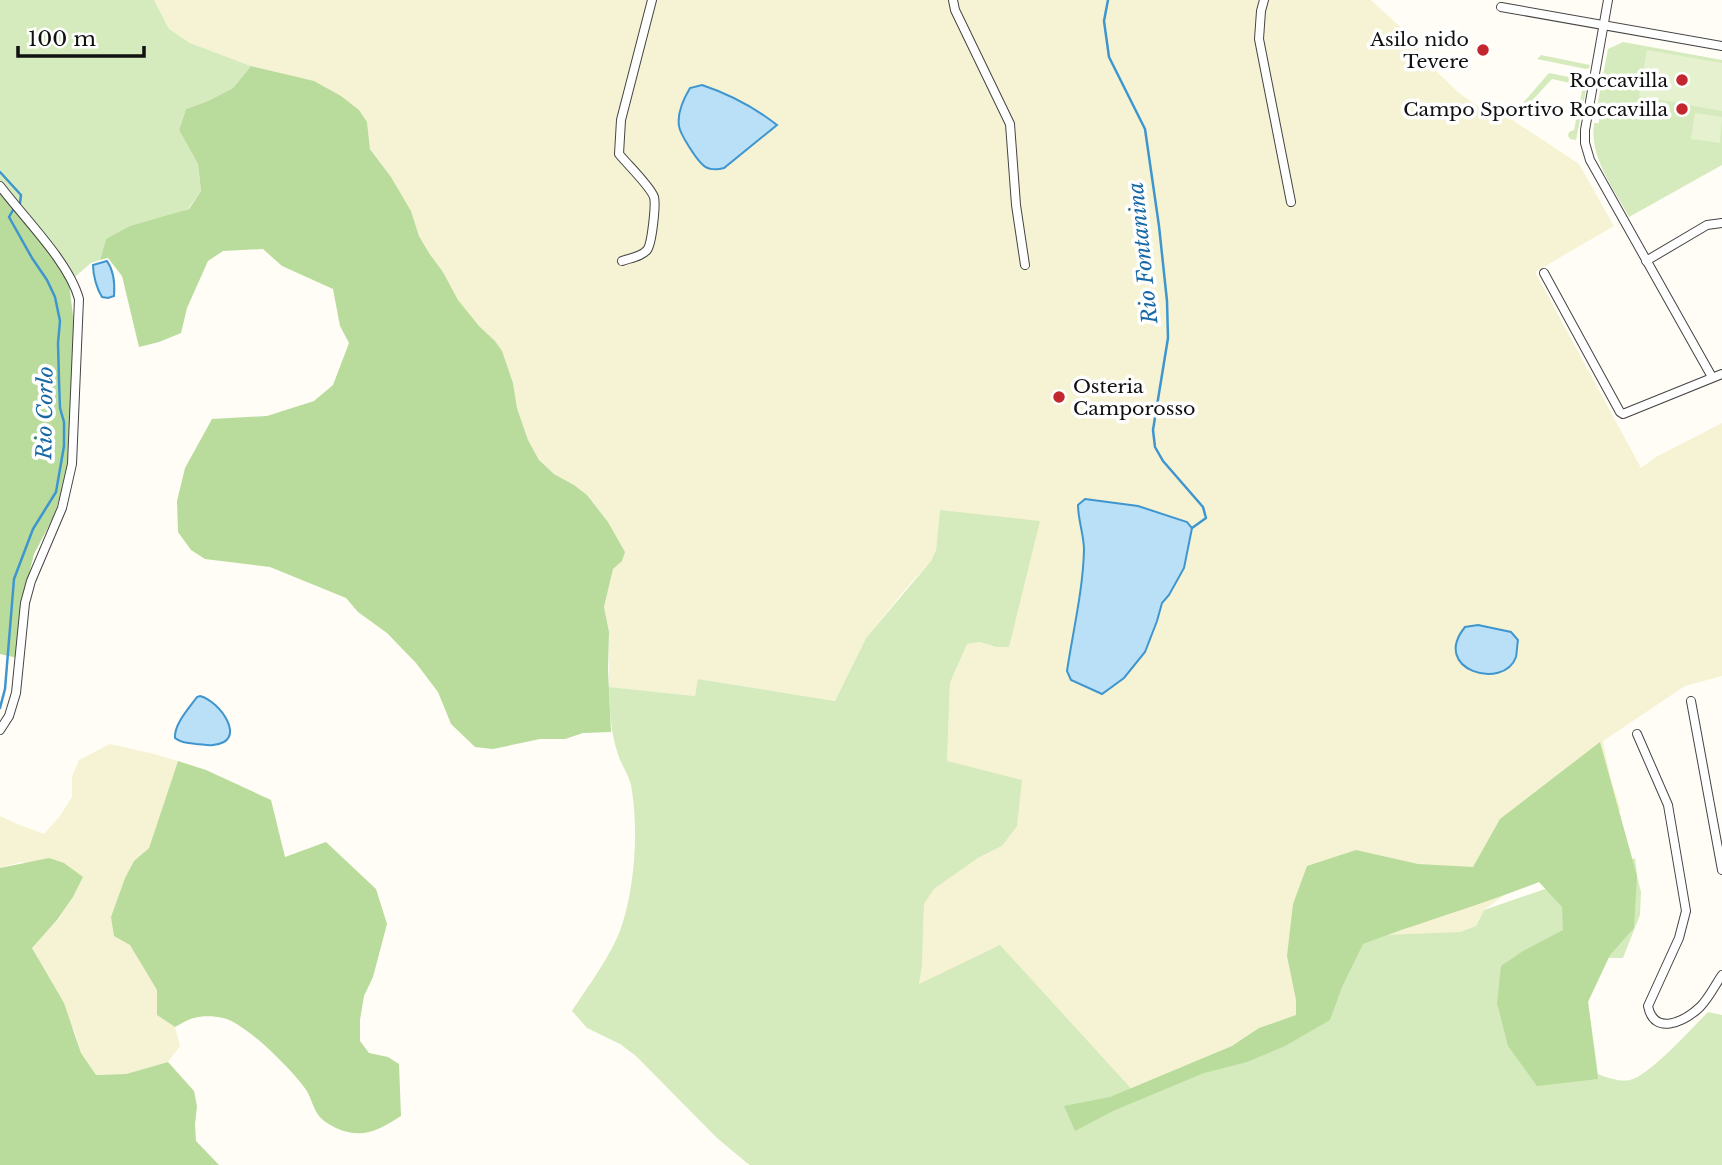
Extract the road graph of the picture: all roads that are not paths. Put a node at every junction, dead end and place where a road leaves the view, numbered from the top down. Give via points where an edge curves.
1 (652, 0) edge
2 (953, 0) edge
3 (1264, 0) edge
4 (1608, 0) edge
5 (1501, 7) dead end
6 (1604, 25) junction
7 (1722, 46) edge
8 (0, 186) edge
9 (1291, 202) dead end
10 (1722, 223) edge
11 (622, 261) dead end
12 (1646, 261) junction
13 (1025, 265) dead end
14 (1544, 273) dead end
15 (1722, 374) edge
16 (1712, 377) junction
17 (1691, 702) dead end
18 (0, 730) edge
19 (1637, 734) dead end
20 (1722, 870) edge
21 (1722, 975) edge

1 - 11 street via 621,120 619,154 650,190 653,219 646,251
2 - 13 street via 1010,124
3 - 9 street via 1259,40
4 - 6 street
5 - 6 street
6 - 7 street
6 - 12 street via 1585,130 1586,150
8 - 18 street via 57,257 79,299 72,464 62,508 25,603 16,693
10 - 12 street via 1707,225
12 - 16 street
14 - 16 street via 1623,414
15 - 16 street
17 - 20 street
19 - 21 street via 1668,805 1686,911 1679,939 1648,1006 1650,1014 1666,1024 1688,1017

